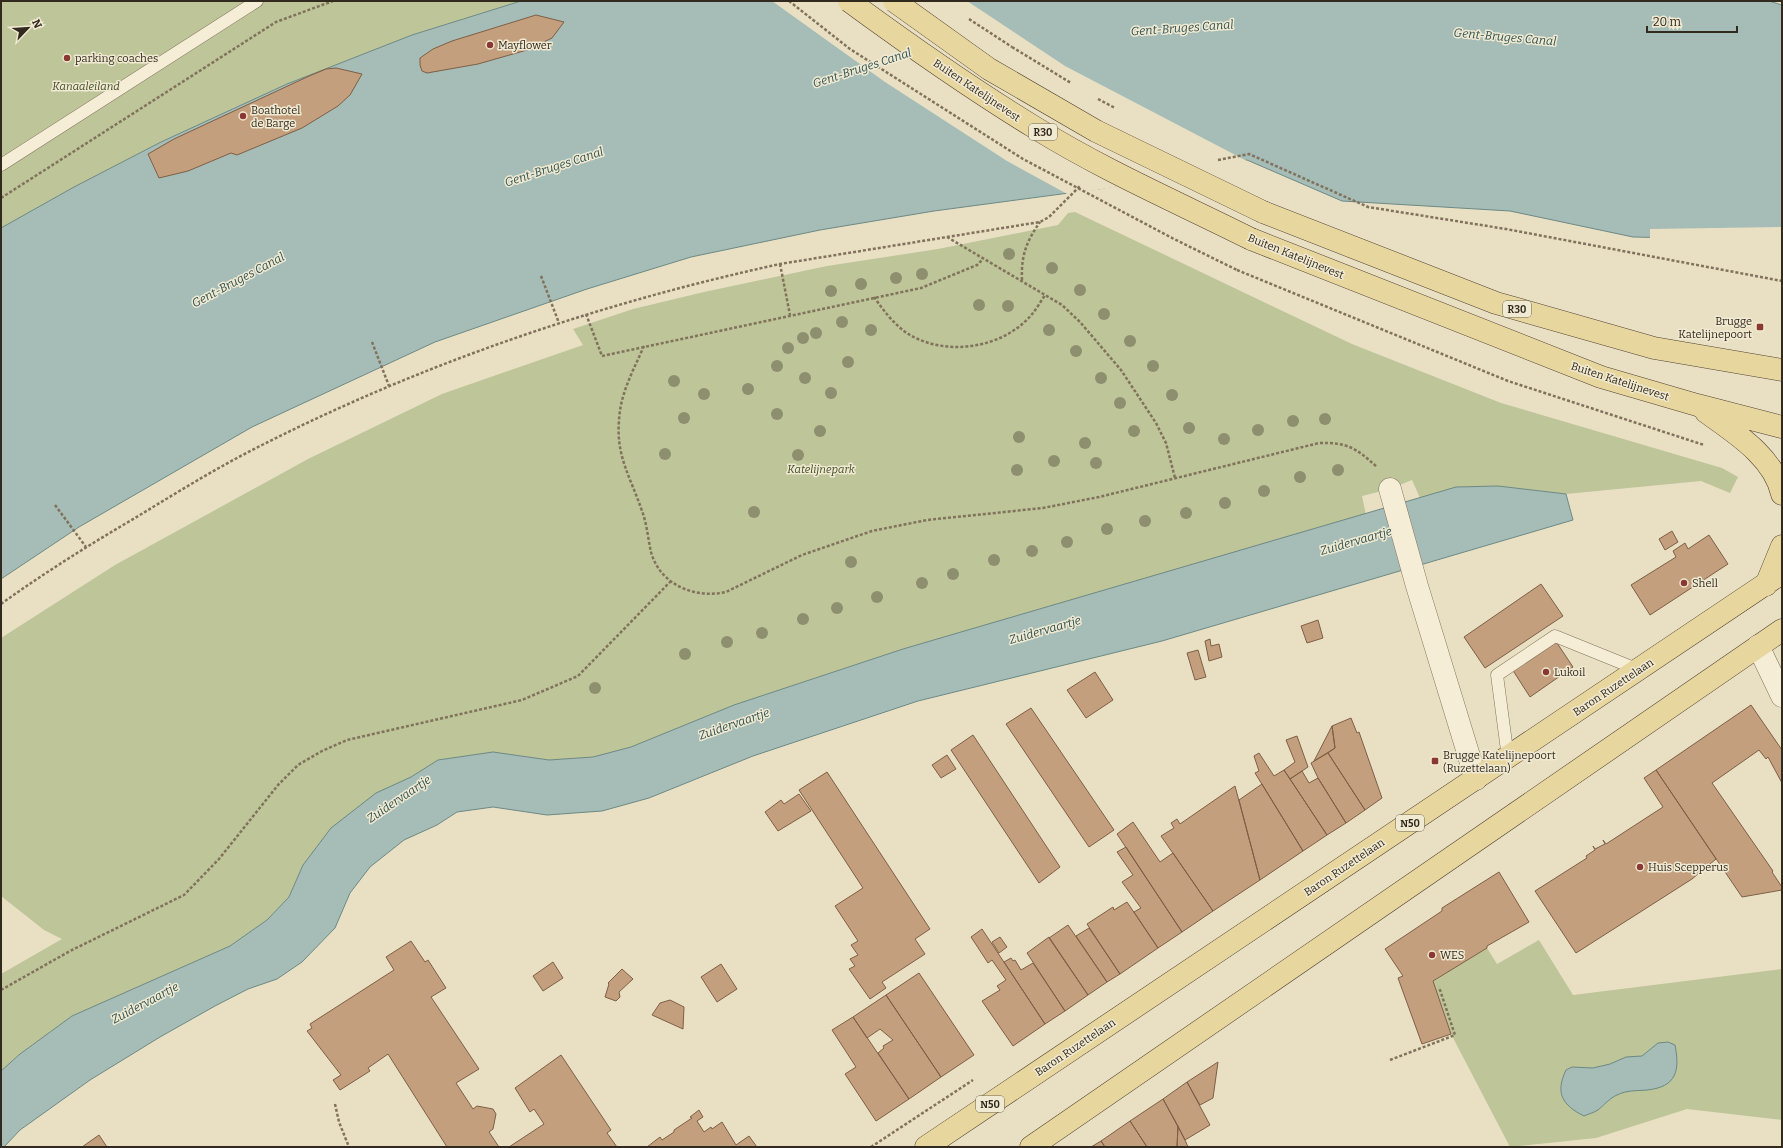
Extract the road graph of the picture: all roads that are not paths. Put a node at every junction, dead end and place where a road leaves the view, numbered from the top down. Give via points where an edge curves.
1 (257, 1) edge
2 (849, 1) edge
3 (894, 1) edge
4 (1, 165) edge
5 (1782, 370) edge
6 (1697, 405) junction
7 (1782, 427) edge
8 (1390, 489) road end
9 (1782, 494) edge
10 (1782, 546) edge
11 (1774, 579) edge
12 (1782, 630) edge
13 (1758, 646) junction
14 (1639, 670) junction
15 (1782, 696) edge
16 (1508, 758) junction
17 (1476, 779) junction
18 (926, 1147) edge
19 (1031, 1147) edge

1 - 4 lane
2 - 6 main road, Buiten Katelijnevest / R30, bridge via 1034,128 1104,166 1252,239 1601,377
3 - 5 main road, R30, bridge via 989,69 1089,127 1263,212 1496,303 1654,348
6 - 7 main road, Buiten Katelijnevest / R30
6 - 9 main road, R30 via 1751,445 1777,478
8 - 17 street
10 - 11 main road
11 - 14 main road, Baron Ruzettelaan / N50
12 - 13 main road
13 - 15 street
13 - 19 main road
14 - 16 main road, Baron Ruzettelaan / N50
14 - 16 lane via 1555,636 1497,675
16 - 17 main road, Baron Ruzettelaan / N50
17 - 18 main road, Baron Ruzettelaan / N50

